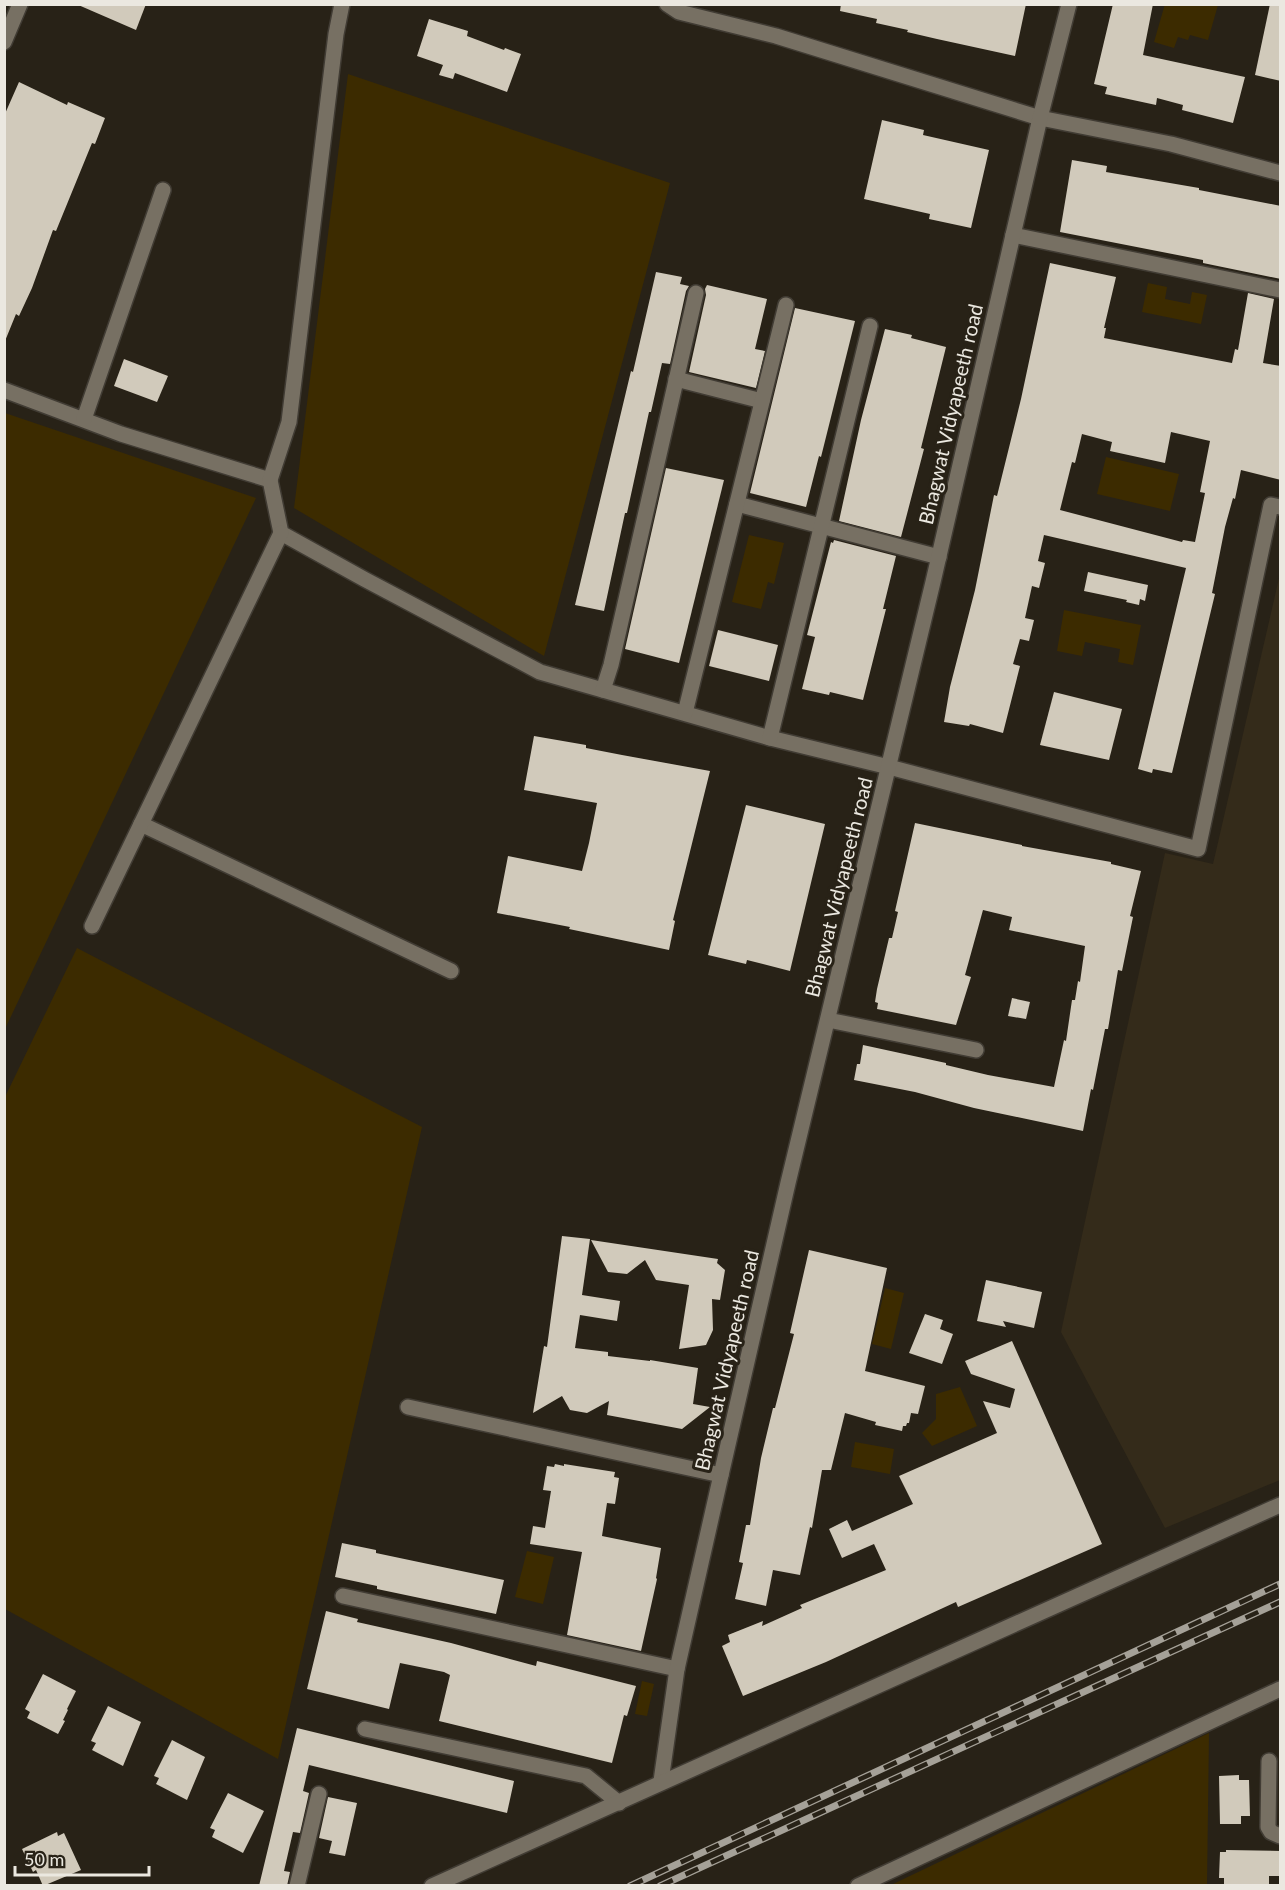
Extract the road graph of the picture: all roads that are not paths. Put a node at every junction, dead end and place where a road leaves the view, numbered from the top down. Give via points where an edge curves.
1 (20, 4) edge
2 (342, 4) edge
3 (667, 4) edge
4 (1069, 4) edge
5 (4, 42) edge
6 (1040, 118) junction
7 (1281, 173) edge
8 (163, 190) dead end
9 (1013, 235) junction
10 (1281, 290) edge
11 (696, 293) dead end
12 (786, 305) dead end
13 (870, 326) dead end
14 (676, 379) junction
15 (4, 390) edge
16 (762, 401) junction
17 (84, 419) junction
18 (270, 480) junction
19 (737, 504) junction
20 (1281, 507) edge
21 (822, 526) junction
22 (281, 533) junction
23 (939, 557) junction
24 (603, 690) junction
25 (685, 713) junction
26 (770, 738) junction
27 (889, 767) junction
28 (141, 824) junction
29 (92, 926) dead end
30 (451, 971) dead end
31 (828, 1020) junction
32 (976, 1050) dead end
33 (408, 1407) dead end
34 (721, 1475) junction
35 (1281, 1505) edge
36 (343, 1596) dead end
37 (677, 1669) junction
38 (1281, 1689) edge
39 (365, 1729) dead end
40 (1269, 1761) dead end
41 (661, 1781) junction
42 (319, 1794) dead end
43 (619, 1803) junction
44 (1281, 1836) edge
45 (297, 1886) edge
46 (432, 1886) edge
47 (858, 1886) edge

1 - 5 street
2 - 18 street via 289,422
3 - 6 street via 679,12 776,36
4 - 6 street, Bhagwat Vidyapeeth road
6 - 7 street via 1171,144
6 - 9 street, Bhagwat Vidyapeeth road
8 - 17 street
9 - 10 street
9 - 23 street, Bhagwat Vidyapeeth road
11 - 14 street
12 - 16 street
13 - 21 street
14 - 16 street
14 - 24 street
15 - 17 street
16 - 19 street
17 - 18 street
18 - 22 street
19 - 21 street
19 - 25 street
20 - 27 street via 1271,505 1198,849
21 - 23 street
21 - 26 street
22 - 24 street via 540,672
22 - 28 street
23 - 27 street, Bhagwat Vidyapeeth road
24 - 25 street
25 - 26 street
26 - 27 street
27 - 31 street, Bhagwat Vidyapeeth road
28 - 29 street
28 - 30 street
31 - 32 street
31 - 34 street, Bhagwat Vidyapeeth road
33 - 34 street
34 - 37 street, Bhagwat Vidyapeeth road
35 - 41 street
36 - 37 street
37 - 41 street, Bhagwat Vidyapeeth road
38 - 47 street
39 - 43 street via 586,1776
40 - 44 street via 1268,1827
41 - 43 street
42 - 45 street
43 - 46 street

